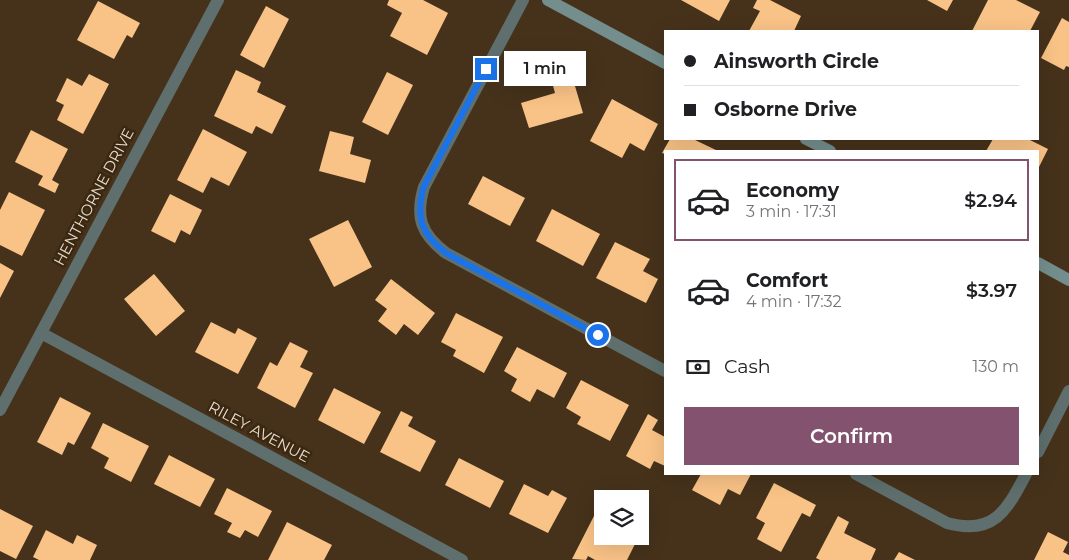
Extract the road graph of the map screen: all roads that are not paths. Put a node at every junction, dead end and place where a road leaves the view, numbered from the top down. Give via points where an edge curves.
1 (218, 0) edge
2 (523, 0) edge
3 (548, 0) edge
4 (664, 62) edge
5 (808, 140) edge
6 (828, 150) edge
7 (1039, 264) edge
8 (1069, 280) edge
9 (41, 333) junction
10 (664, 370) edge
11 (1069, 391) edge
12 (0, 410) edge
13 (1039, 450) edge
14 (858, 475) edge
15 (1025, 475) edge
16 (462, 560) edge

1 - 9 street, HENTHORNE DRIVE
2 - 10 street via 424,186 420,201 424,231 433,244 446,253
3 - 4 street
5 - 6 street
7 - 8 street
9 - 12 street, HENTHORNE DRIVE
9 - 16 street, RILEY AVENUE
11 - 13 street
14 - 15 street via 947,523 962,527 992,521 1004,512

